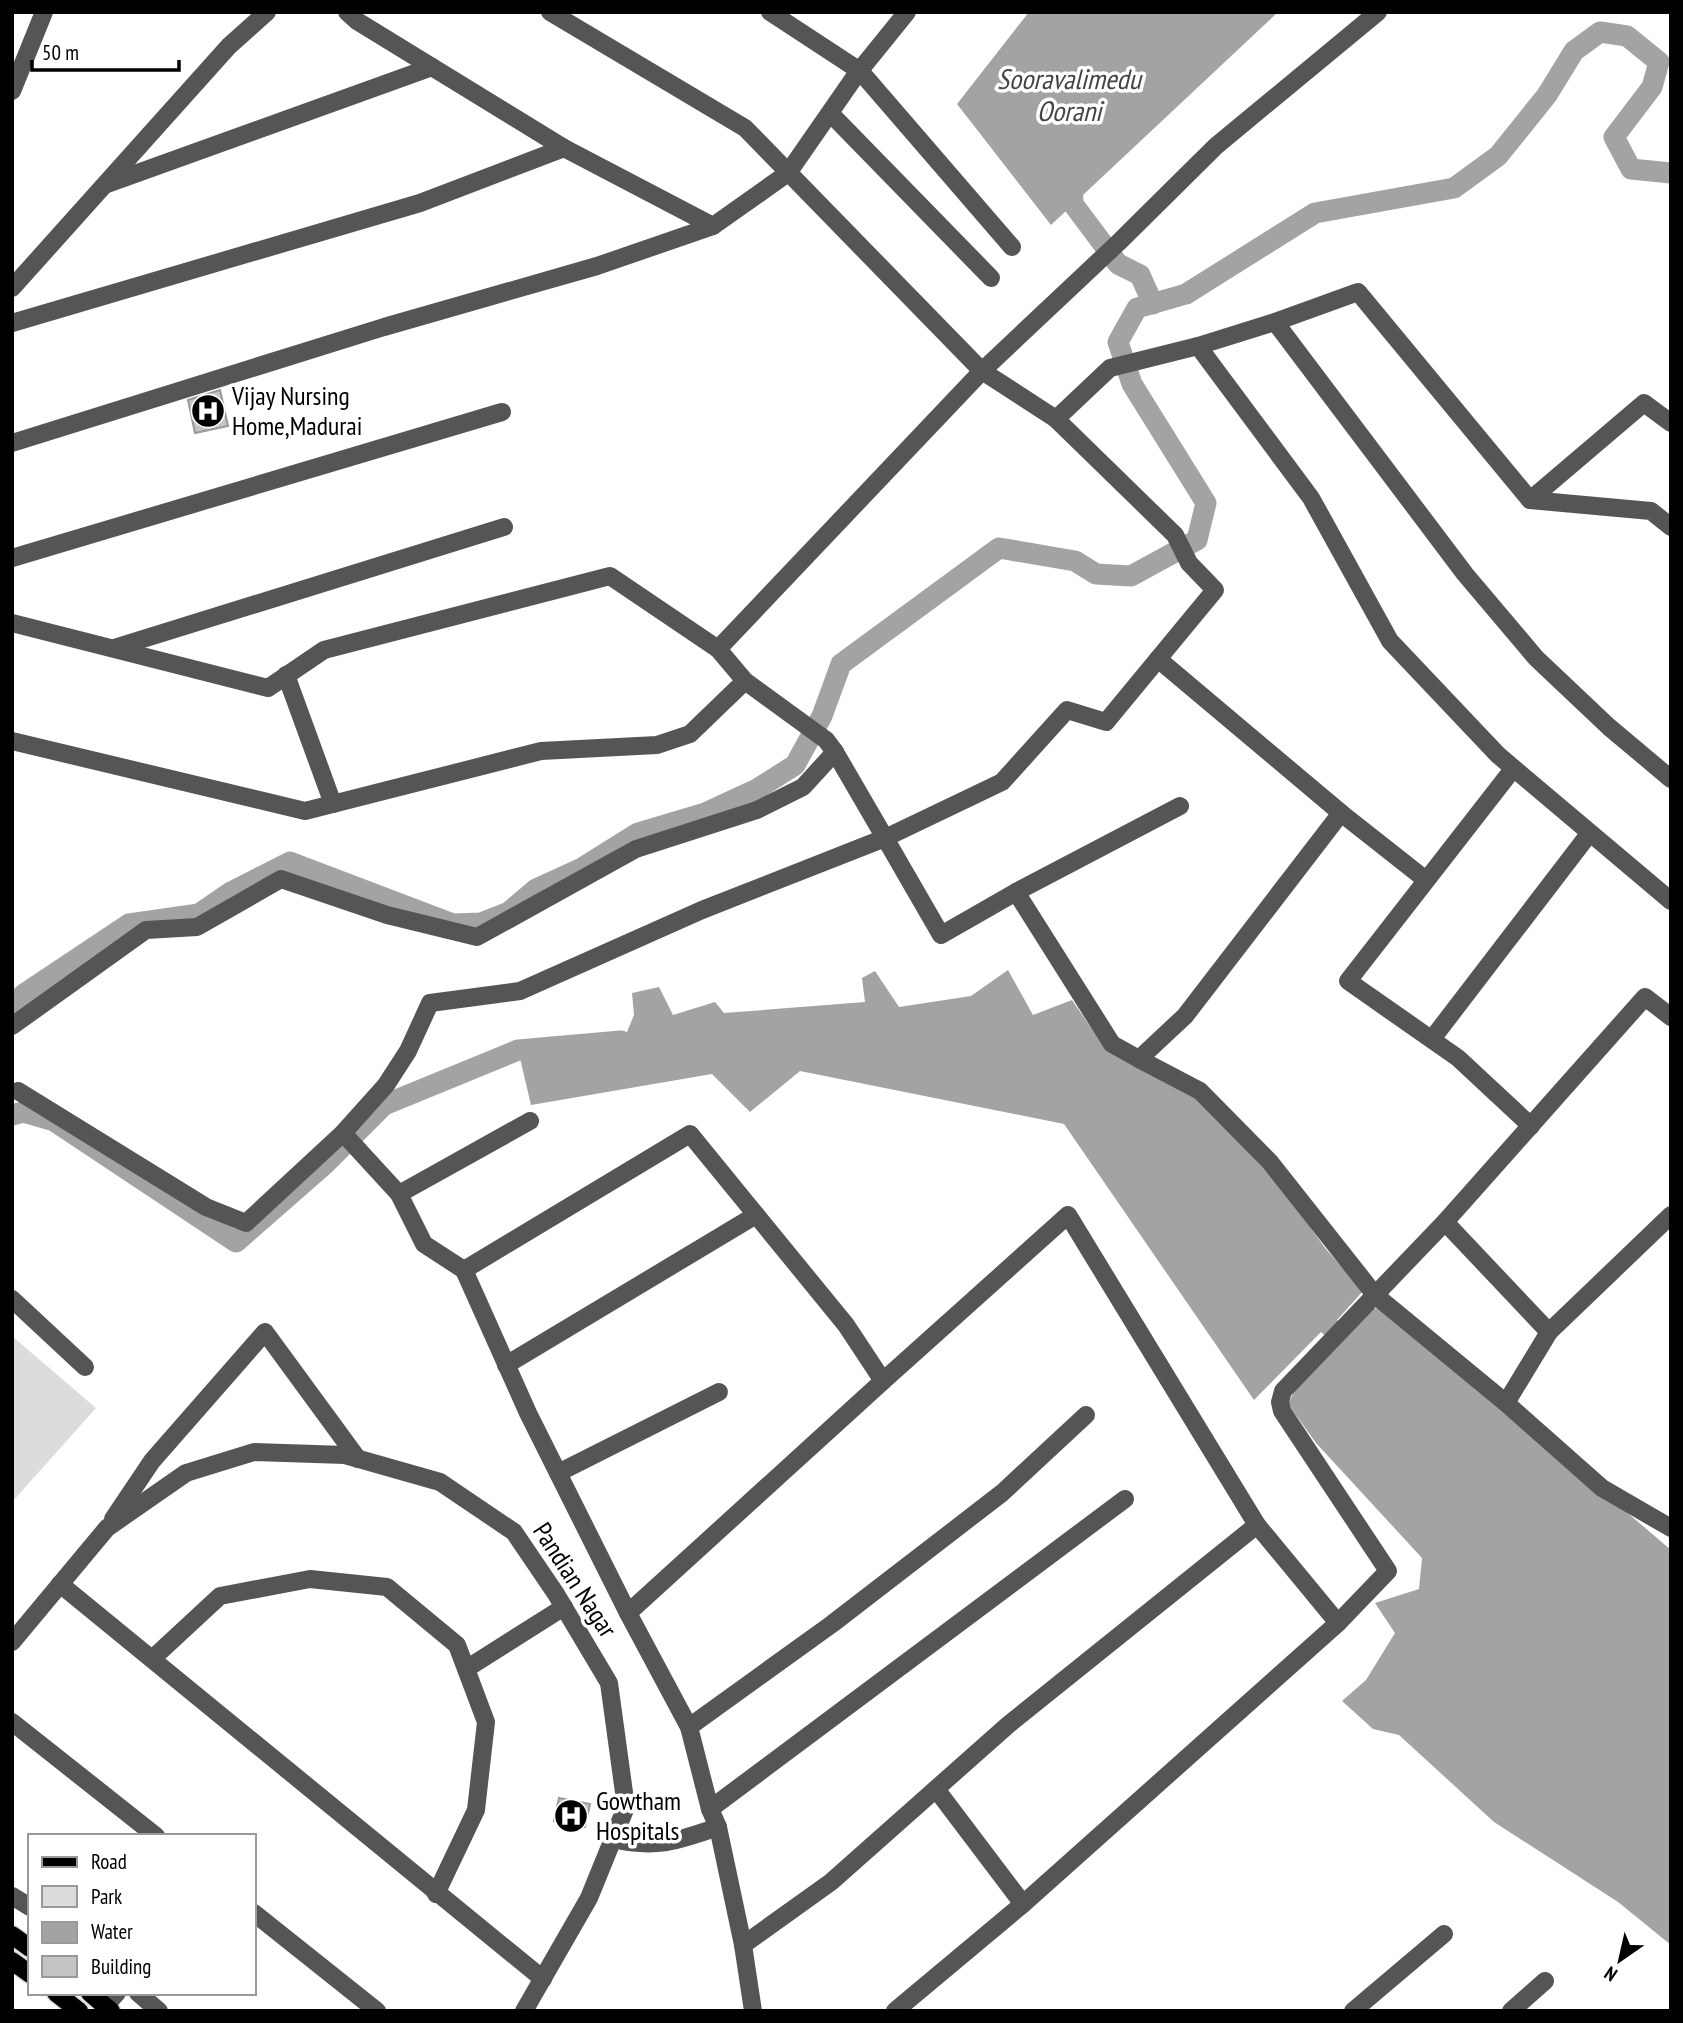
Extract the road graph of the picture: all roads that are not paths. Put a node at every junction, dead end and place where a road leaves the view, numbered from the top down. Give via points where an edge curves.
1 (44, 12) edge
2 (267, 12) edge
3 (347, 12) edge
4 (551, 12) edge
5 (770, 12) edge
6 (907, 12) edge
7 (1378, 12) edge
8 (432, 67) junction
9 (860, 71) junction
10 (12, 91) edge
11 (830, 113) junction
12 (564, 148) junction
13 (788, 173) junction
14 (104, 186) junction
15 (713, 226) junction
16 (1012, 247) dead end
17 (991, 278) dead end
18 (12, 288) edge
19 (1275, 322) junction
20 (12, 323) edge
21 (1198, 346) junction
22 (982, 371) junction
23 (502, 412) dead end
24 (1056, 419) junction
25 (1671, 423) edge
26 (12, 443) edge
27 (1530, 500) junction
28 (504, 527) dead end
29 (1671, 527) edge
30 (12, 558) edge
31 (12, 623) edge
32 (114, 648) junction
33 (718, 649) junction
34 (1158, 659) junction
35 (286, 675) junction
36 (745, 681) junction
37 (12, 741) edge
38 (830, 746) junction
39 (1513, 769) junction
40 (1671, 779) edge
41 (333, 804) junction
42 (1180, 806) dead end
43 (1341, 813) junction
44 (1589, 834) junction
45 (885, 838) junction
46 (1426, 880) junction
47 (1016, 891) junction
48 (1671, 901) edge
49 (1671, 1017) edge
50 (12, 1026) edge
51 (1432, 1039) junction
52 (1139, 1059) junction
53 (18, 1091) dead end
54 (530, 1121) dead end
55 (1531, 1126) junction
56 (348, 1138) junction
57 (399, 1194) junction
58 (756, 1215) junction
59 (1671, 1215) edge
60 (1445, 1222) junction
61 (464, 1270) junction
62 (1372, 1298) junction
63 (12, 1299) edge
64 (1549, 1332) junction
65 (506, 1365) junction
66 (85, 1367) dead end
67 (883, 1381) junction
68 (719, 1392) dead end
69 (1506, 1403) junction
70 (1086, 1415) dead end
71 (358, 1459) junction
72 (558, 1473) junction
73 (1125, 1499) dead end
74 (1257, 1525) junction
75 (107, 1528) junction
76 (1671, 1528) edge
77 (60, 1584) junction
78 (564, 1607) junction
79 (628, 1613) junction
80 (1338, 1623) junction
81 (12, 1642) edge
82 (152, 1659) junction
83 (466, 1669) junction
84 (12, 1722) edge
85 (689, 1727) junction
86 (936, 1789) junction
87 (710, 1809) junction
88 (718, 1827) junction
89 (153, 1834) edge
90 (613, 1839) junction
91 (436, 1894) junction
92 (12, 1896) edge
93 (1023, 1904) junction
94 (28, 1906) edge
95 (256, 1915) edge
96 (1444, 1934) dead end
97 (743, 1945) junction
98 (12, 1961) edge
99 (28, 1973) edge
100 (543, 1979) junction
101 (1545, 1981) dead end
102 (58, 1995) edge
103 (94, 1995) edge
104 (140, 1995) edge
105 (111, 2003) edge
106 (79, 2011) edge
107 (159, 2011) edge
108 (377, 2011) edge
109 (524, 2011) edge
110 (752, 2011) edge
111 (895, 2011) edge
112 (1353, 2011) edge
113 (1511, 2011) edge

1 - 10 street
2 - 14 street via 229,46
3 - 8 street
4 - 13 street via 745,128
5 - 9 street
6 - 9 street
7 - 22 street via 1216,146
8 - 12 street
8 - 14 street
9 - 11 street
9 - 16 street
11 - 13 street
11 - 17 street
12 - 15 street
12 - 20 street via 421,203
13 - 15 street
13 - 22 street
14 - 18 street
15 - 26 street via 597,266
19 - 21 street
19 - 27 street via 1358,292
19 - 40 street via 1465,574 1536,658
21 - 24 street via 1110,368
21 - 39 street via 1311,498 1390,640
22 - 24 street
22 - 33 street
23 - 30 street
24 - 34 street via 1175,536 1189,563 1215,590
25 - 27 street via 1644,403
27 - 29 street via 1651,512
28 - 32 street
31 - 32 street
32 - 35 street via 268,688
33 - 35 street via 610,576 324,650
33 - 36 street
34 - 43 street
34 - 45 street via 1106,722 1067,710 1002,782
35 - 41 street
36 - 38 street
36 - 41 street via 690,734 657,745 541,751
37 - 41 street via 305,811
38 - 45 street
38 - 50 street via 803,787 757,810 636,849 477,937 387,915 281,879 197,928 146,930
39 - 44 street
39 - 46 street
42 - 47 street
43 - 46 street
43 - 52 street via 1185,1016
44 - 48 street
44 - 51 street
45 - 47 street via 941,935
45 - 56 street via 702,910 520,991 430,1003 408,1051
46 - 51 street via 1348,981
47 - 52 street via 1112,1044
49 - 55 street via 1645,998
51 - 55 street
52 - 62 street via 1200,1091 1270,1162
53 - 56 street via 206,1207 246,1223
54 - 57 street
55 - 60 street
56 - 57 street
57 - 61 street via 424,1244
58 - 61 street via 690,1134
58 - 65 street
58 - 67 street via 846,1325
59 - 64 street
60 - 62 street
60 - 64 street
61 - 65 street
62 - 69 street
62 - 80 street via 1283,1391 1280,1402 1388,1571
63 - 66 street
64 - 69 street
65 - 72 street
67 - 74 street via 1068,1215
67 - 79 street
68 - 72 street
69 - 76 street via 1602,1488
70 - 85 street via 1002,1493
71 - 75 street, Pandian Nagar via 254,1452 186,1473
71 - 75 street via 265,1332 152,1461
71 - 78 street, Pandian Nagar via 440,1482 514,1532
72 - 79 street
73 - 87 street
74 - 80 street
74 - 86 street via 1008,1725
75 - 77 street, Pandian Nagar
77 - 81 street, Pandian Nagar
77 - 82 street
78 - 83 street
78 - 90 street, Pandian Nagar via 609,1683 626,1807
79 - 85 street
80 - 93 street
82 - 83 street via 220,1596 310,1579 387,1587 457,1645
82 - 91 street
83 - 91 street via 486,1722 476,1810
84 - 89 street
85 - 87 street
86 - 93 street
86 - 97 street via 831,1882
87 - 88 street
88 - 90 street via 676,1841 638,1845
88 - 97 street
90 - 100 street, Pandian Nagar via 589,1898
91 - 100 street
92 - 94 street
93 - 111 street
95 - 108 street
96 - 112 street
97 - 110 street
98 - 99 main road
100 - 109 street, Pandian Nagar
101 - 113 street
102 - 106 main road
103 - 105 main road
104 - 107 street

